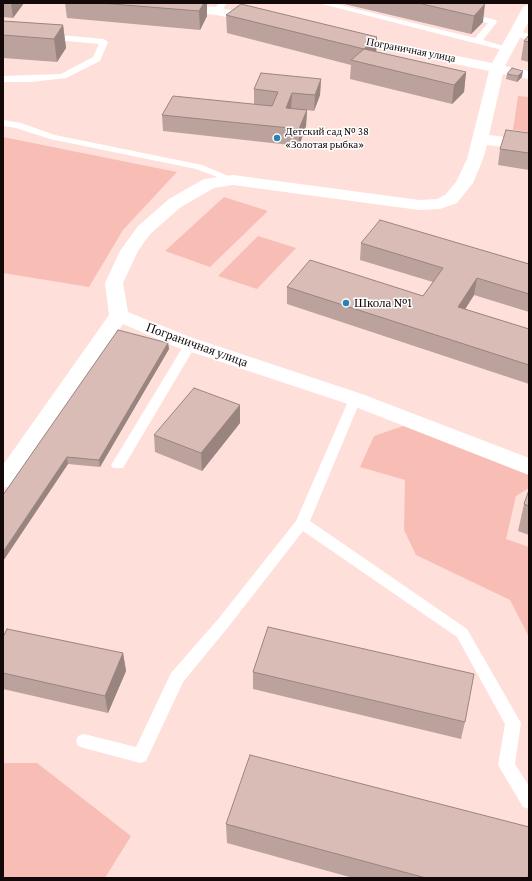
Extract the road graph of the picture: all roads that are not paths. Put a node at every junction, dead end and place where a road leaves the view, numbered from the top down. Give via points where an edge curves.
1 (322, 3) edge
2 (164, 7) edge
3 (220, 7) edge
4 (529, 9) edge
5 (458, 13) edge
6 (272, 22) edge
7 (334, 35) edge
8 (522, 35) edge
9 (42, 37) edge
10 (477, 41) junction
11 (506, 48) junction
12 (497, 68) junction
13 (529, 75) edge
14 (3, 79) edge
15 (3, 116) edge
16 (3, 123) edge
17 (18, 125) junction
18 (480, 139) junction
19 (529, 145) edge
20 (233, 180) junction
21 (119, 315) junction
22 (190, 345) junction
23 (355, 399) junction
24 (118, 465) dead end
25 (528, 467) edge
26 (3, 480) edge
27 (302, 523) junction
28 (84, 741) dead end
29 (529, 801) edge

1 - 10 lane
2 - 3 street
3 - 6 street
4 - 8 street
5 - 10 lane via 493,22
7 - 12 street, Пограничная улица
8 - 11 street
9 - 14 lane via 104,42 97,59 63,76
10 - 11 lane
11 - 12 street
12 - 13 street, Пограничная улица
12 - 18 street
15 - 17 lane
16 - 17 lane
17 - 20 lane via 53,137 199,167
18 - 19 street
18 - 20 street via 475,159 464,183 451,199 440,204 419,205
20 - 21 street via 210,183 175,203 144,230 129,251 114,283
21 - 22 street, Пограничная улица
21 - 26 street
22 - 23 street, Пограничная улица
22 - 24 lane
23 - 25 street, Пограничная улица
23 - 27 lane
27 - 28 lane via 177,678 140,756
27 - 29 lane via 462,633 513,723 506,765

